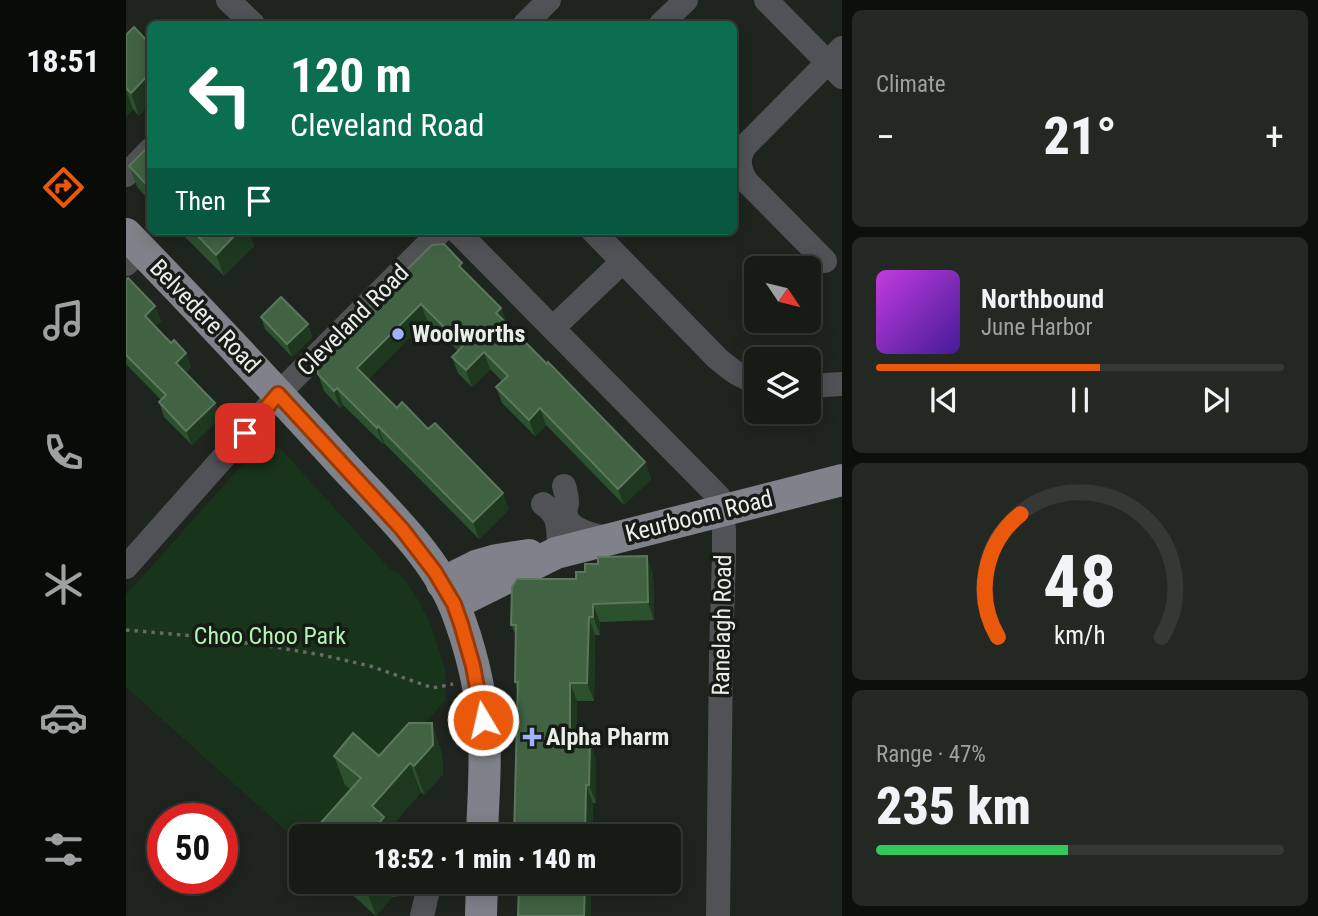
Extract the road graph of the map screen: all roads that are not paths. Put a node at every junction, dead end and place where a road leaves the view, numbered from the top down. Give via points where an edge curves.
1 (228, 0) edge
2 (549, 0) edge
3 (686, 0) edge
4 (766, 0) edge
5 (250, 21) edge
6 (528, 21) edge
7 (664, 21) edge
8 (837, 63) edge
9 (147, 153) edge
10 (126, 175) edge
11 (437, 235) edge
12 (461, 235) edge
13 (597, 235) edge
14 (131, 249) edge
15 (825, 261) dead end
16 (626, 266) junction
17 (558, 333) junction
18 (744, 378) edge
19 (842, 384) edge
20 (821, 385) edge
21 (278, 394) junction
22 (842, 480) edge
23 (564, 486) dead end
24 (543, 504) dead end
25 (722, 511) junction
26 (614, 538) junction
27 (559, 552) junction
28 (126, 567) edge
29 (448, 594) junction
30 (482, 824) edge
31 (427, 894) edge
32 (482, 894) edge
33 (422, 916) edge
34 (481, 916) edge
35 (718, 916) edge

1 - 5 street
2 - 6 street
3 - 7 street
4 - 8 street
8 - 15 street via 745,146 739,159 746,181
9 - 10 street
11 - 21 street, Cleveland Road
12 - 17 street, Ranelagh Road
13 - 16 street
14 - 21 main road, Belvedere Road via 180,288
16 - 17 street
16 - 18 street via 717,358
17 - 25 street, Ranelagh Road via 718,495
19 - 20 street
21 - 28 street, Cleveland Road
21 - 29 main road, Belvedere Road via 402,529
22 - 25 main road, Keurboom Road
23 - 26 street via 567,519 594,536
24 - 27 street via 557,519
25 - 26 main road, Keurboom Road
25 - 35 street, Ranelagh Road
26 - 27 main road, Keurboom Road
27 - 29 main road, Keurboom Road
29 - 30 main road, Belvedere Road via 471,657 483,720
31 - 33 street
32 - 34 main road

